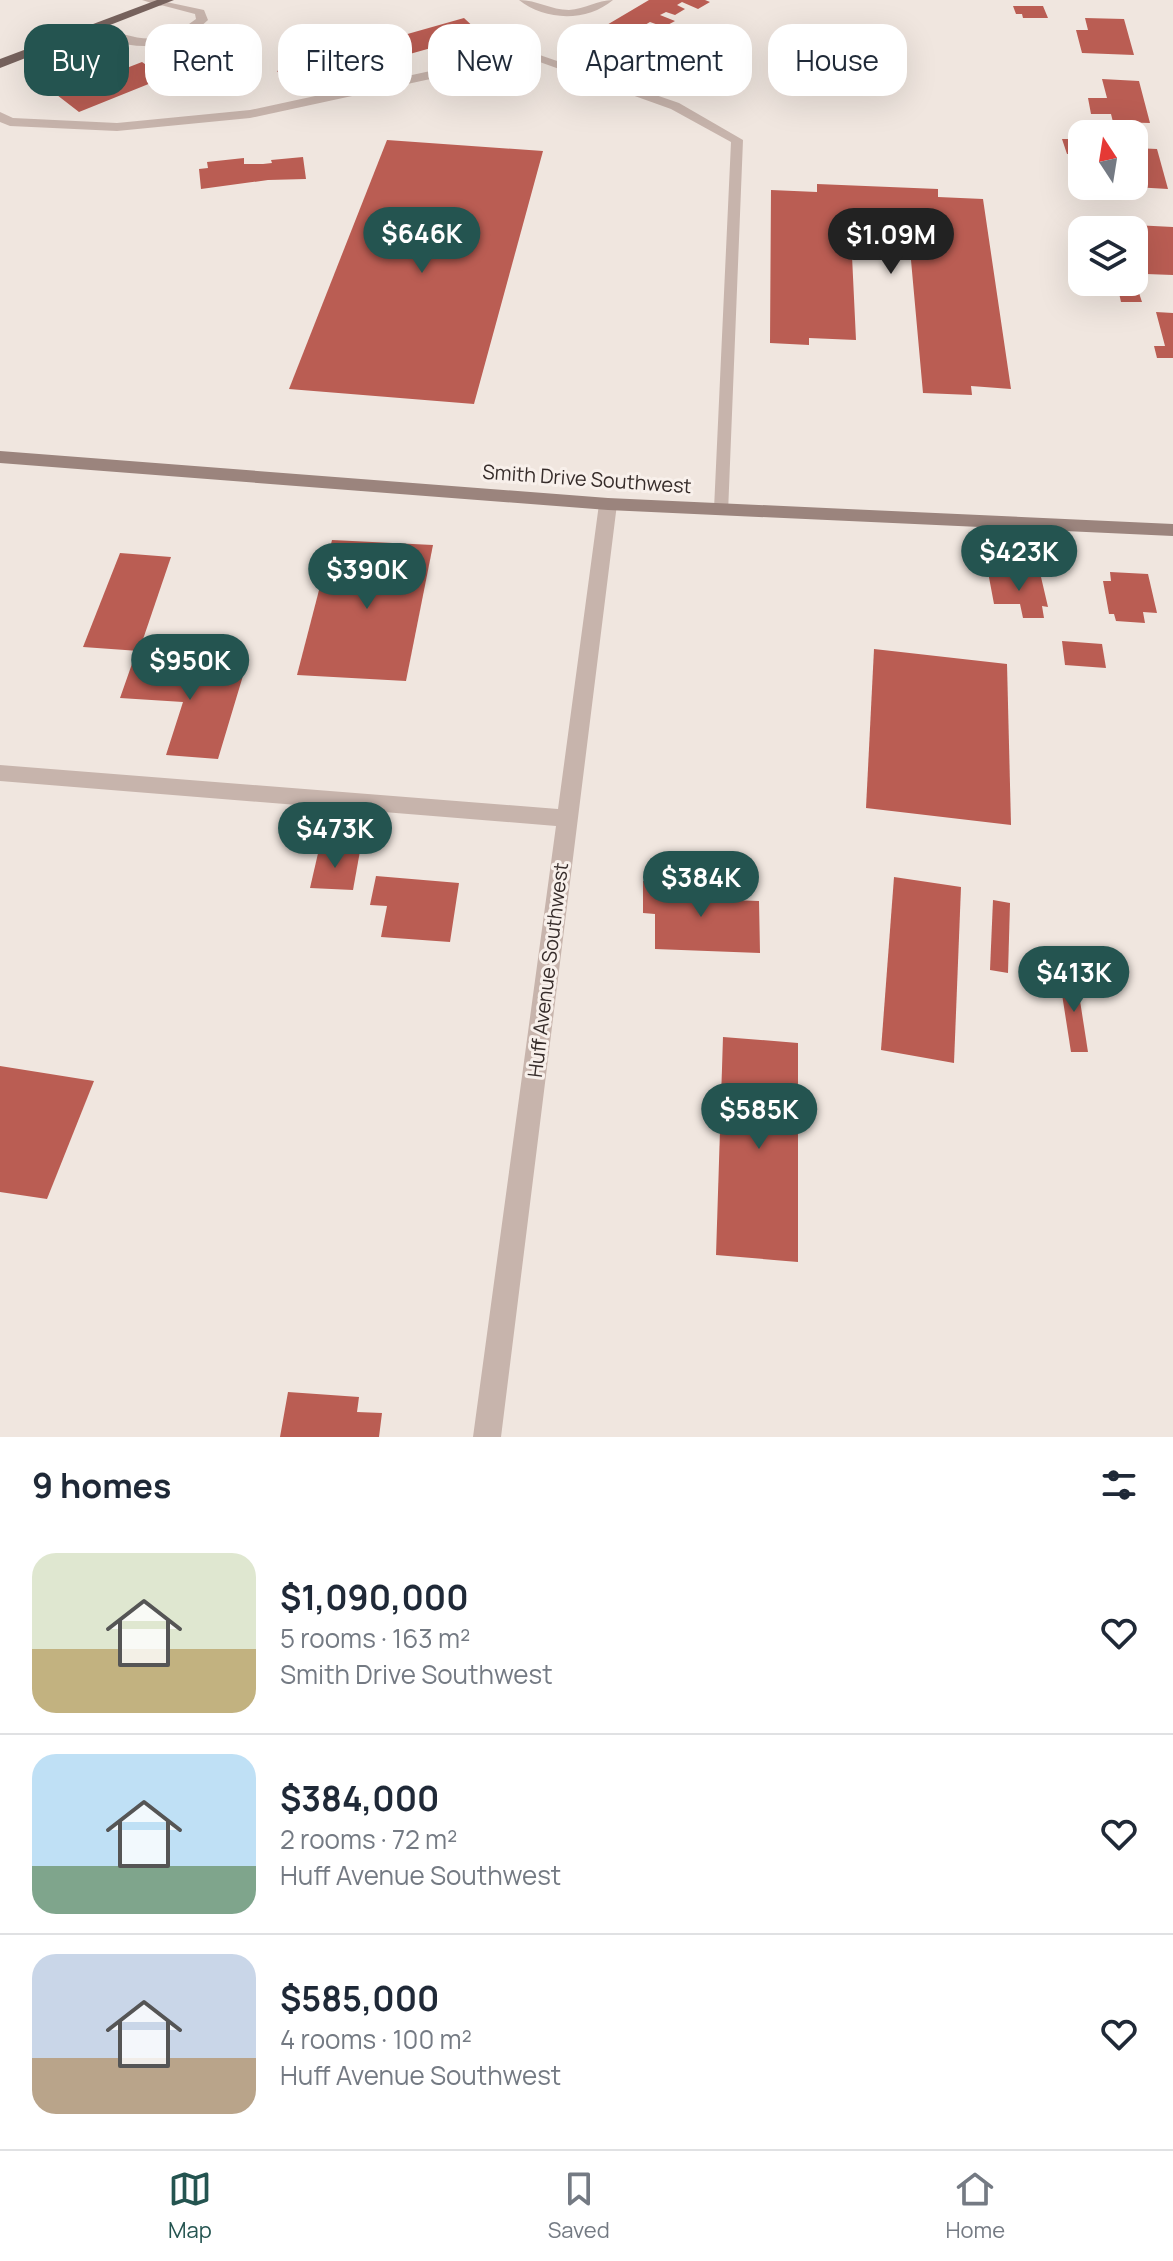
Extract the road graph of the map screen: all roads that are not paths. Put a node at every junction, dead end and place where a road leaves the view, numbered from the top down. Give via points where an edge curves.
1 (525, 0) edge
2 (607, 0) edge
3 (159, 1) edge
4 (104, 24) edge
5 (129, 41) edge
6 (24, 55) edge
7 (541, 59) edge
8 (0, 64) edge
9 (428, 75) edge
10 (0, 116) edge
11 (0, 457) edge
12 (608, 504) junction
13 (722, 509) junction
14 (1173, 530) edge
15 (0, 773) edge
16 (568, 818) junction
17 (487, 1437) edge

1 - 2 lane via 551,13 574,14
3 - 4 main road
3 - 5 lane via 200,12 202,20 172,39 141,46
6 - 8 main road
7 - 13 lane via 675,106 737,140
9 - 10 street via 250,114 117,127 10,122
11 - 12 street, Smith Drive Southwest
12 - 13 street, Smith Drive Southwest
12 - 16 street, Huff Avenue Southwest
13 - 14 street, Smith Drive Southwest
15 - 16 street
16 - 17 street, Huff Avenue Southwest

